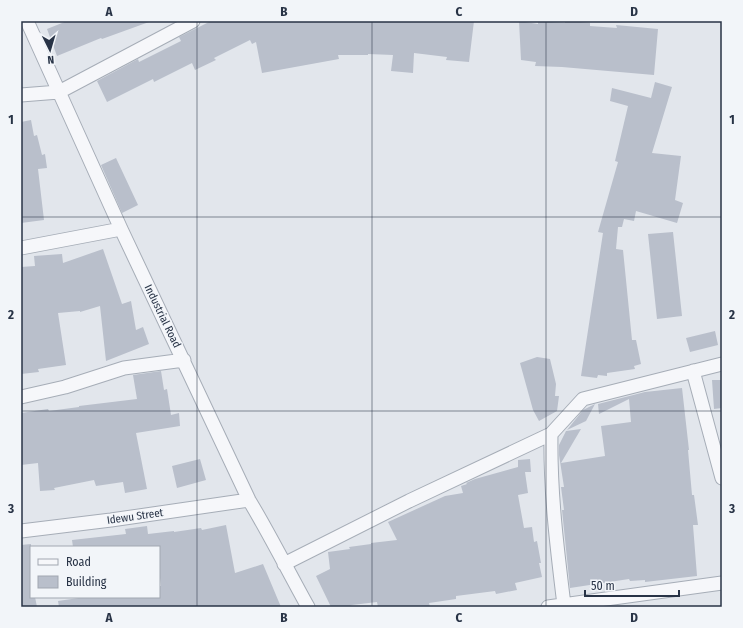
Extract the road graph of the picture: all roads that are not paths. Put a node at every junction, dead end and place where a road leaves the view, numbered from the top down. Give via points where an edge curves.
1 (27, 21) edge
2 (193, 21) edge
3 (59, 92) junction
4 (21, 95) edge
5 (121, 228) junction
6 (21, 248) edge
7 (184, 360) junction
8 (722, 364) edge
9 (693, 371) junction
10 (21, 397) edge
11 (551, 434) junction
12 (722, 478) edge
13 (249, 500) junction
14 (21, 531) edge
15 (284, 564) junction
16 (722, 583) edge
17 (564, 605) junction
18 (308, 607) edge
19 (548, 607) edge

1 - 3 street, Industrial Road
2 - 3 street
3 - 4 street
3 - 5 street, Industrial Road
5 - 6 street
5 - 7 street, Industrial Road
7 - 10 street via 124,368 65,387
7 - 13 street, Industrial Road
8 - 9 street
9 - 11 street via 583,399
9 - 12 street
11 - 15 street
11 - 17 street via 550,460
13 - 14 street, Idewu Street
13 - 15 street, Industrial Road
15 - 18 street, Industrial Road
16 - 17 street
17 - 19 street

